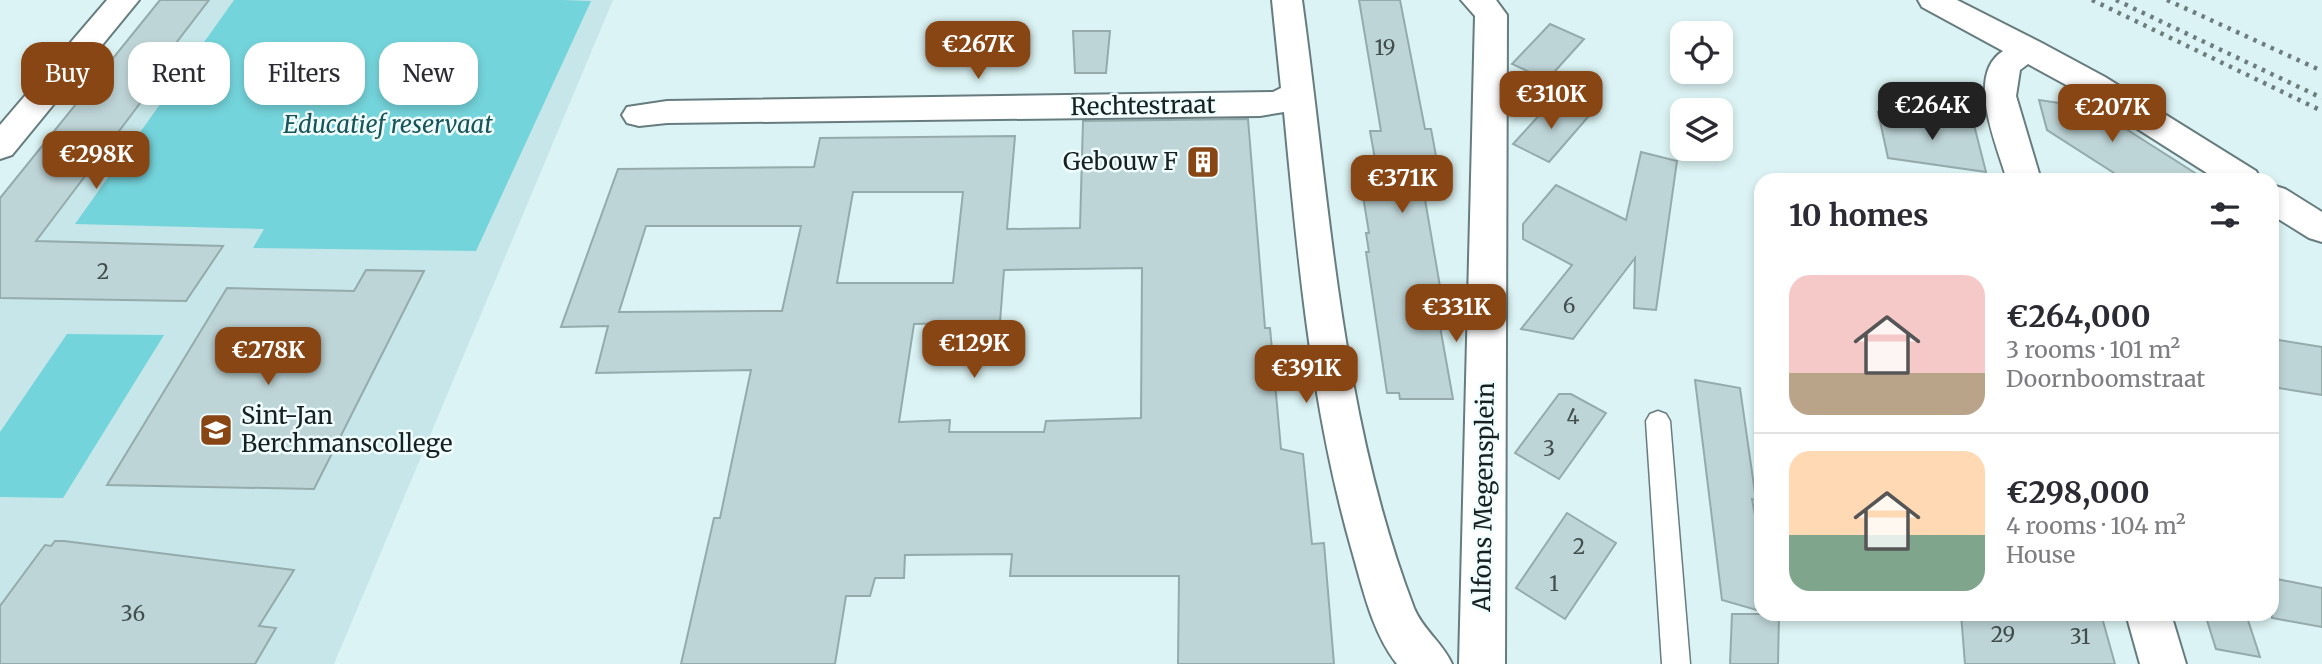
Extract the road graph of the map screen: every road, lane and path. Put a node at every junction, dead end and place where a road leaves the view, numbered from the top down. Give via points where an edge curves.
1 (124, 0) edge
2 (1287, 0) edge
3 (1476, 0) edge
4 (1933, 0) edge
5 (2029, 49) junction
6 (1299, 93) junction
7 (639, 115) dead end
8 (0, 147) edge
9 (2022, 173) edge
10 (2233, 173) edge
11 (2279, 202) edge
12 (2322, 229) edge
13 (1658, 421) dead end
14 (2150, 621) edge
15 (1426, 663) edge
16 (1482, 664) edge
17 (1676, 664) edge
18 (2162, 664) edge

1 - 8 street
2 - 6 street
3 - 16 street, Alfons Megensplein via 1491,15
4 - 5 street
5 - 9 street via 2004,65 2000,96
5 - 10 street
6 - 7 street, Rechtestraat via 1260,105
6 - 15 street via 1338,417 1367,534 1397,625
11 - 12 street
13 - 17 lane
14 - 18 street

